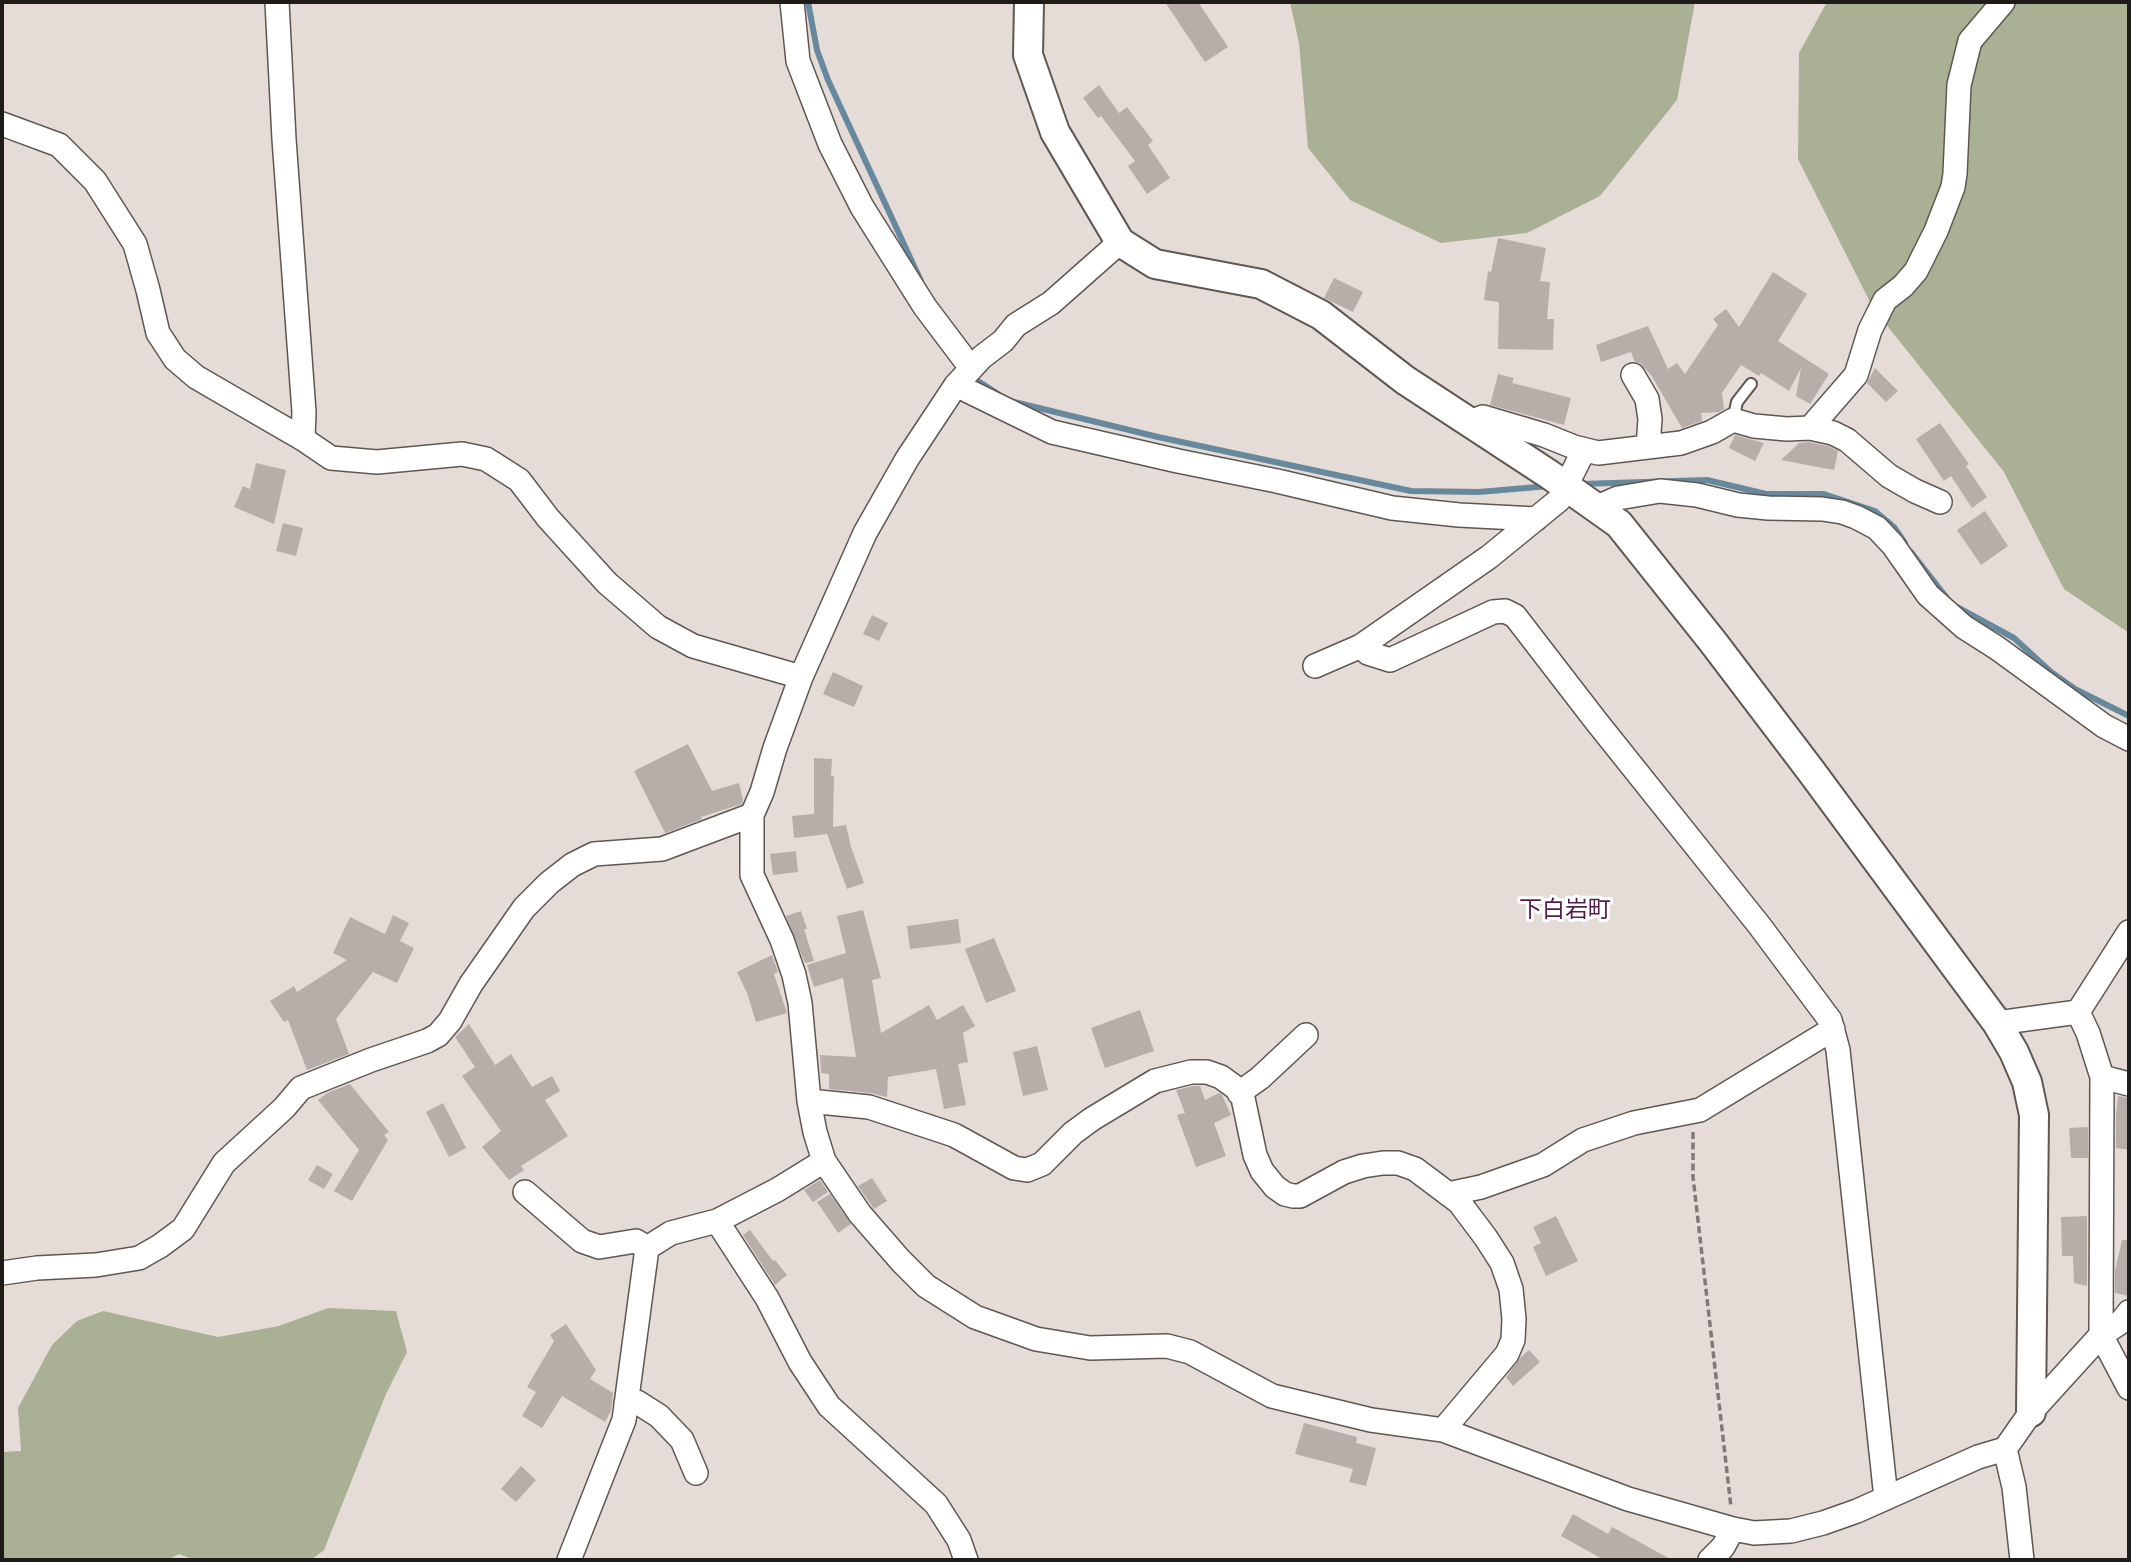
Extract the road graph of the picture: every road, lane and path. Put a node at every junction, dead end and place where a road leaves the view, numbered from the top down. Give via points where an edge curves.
1 (277, 2) edge
2 (792, 2) edge
3 (1029, 2) edge
4 (2003, 2) edge
5 (2, 124) edge
6 (1120, 242) junction
7 (1633, 375) dead end
8 (964, 376) junction
9 (1751, 384) dead end
10 (1733, 420) junction
11 (1470, 422) junction
12 (1811, 428) junction
13 (303, 439) junction
14 (1648, 446) junction
15 (1584, 450) junction
16 (1566, 486) junction
17 (1940, 502) dead end
18 (1595, 508) junction
19 (1536, 519) junction
20 (1362, 646) junction
21 (1315, 666) dead end
22 (801, 677) junction
23 (2129, 738) edge
24 (752, 815) junction
25 (2129, 932) edge
26 (2078, 1012) junction
27 (1997, 1023) junction
28 (1833, 1029) junction
29 (1306, 1035) dead end
30 (2102, 1077) junction
31 (2129, 1084) edge
32 (1239, 1093) junction
33 (809, 1101) junction
34 (1700, 1110) junction
35 (824, 1161) junction
36 (526, 1192) dead end
37 (1448, 1194) junction
38 (717, 1221) junction
39 (647, 1248) junction
40 (2, 1273) edge
41 (2129, 1312) edge
42 (2101, 1335) junction
43 (2129, 1388) edge
44 (626, 1403) junction
45 (2031, 1412) junction
46 (1443, 1430) junction
47 (2005, 1449) junction
48 (695, 1473) dead end
49 (1886, 1498) junction
50 (1733, 1530) junction
51 (569, 1560) edge
52 (966, 1560) edge
53 (1710, 1560) edge
54 (2022, 1560) edge

1 - 13 street
2 - 8 street via 798,61 830,144 862,207
3 - 6 street via 1028,55 1055,132
4 - 12 street via 1969,41 1959,85 1955,174 1936,231 1916,271 1885,300 1856,375
5 - 13 street via 59,145 95,181 135,244 158,333 175,359 196,377
6 - 8 street via 1051,303 1016,326
6 - 11 street via 1154,264 1261,284 1321,315 1405,380
7 - 14 street via 1647,399
8 - 19 street via 1052,432 1392,508
8 - 22 street via 907,459 865,533
9 - 10 lane via 1737,402
10 - 12 street via 1754,426
10 - 14 street via 1681,443
11 - 15 street via 1483,417
11 - 16 street
12 - 17 street via 1847,440 1889,476
13 - 22 street via 331,458 355,461 462,454 486,458 519,480 607,583 658,626 693,646
14 - 15 street via 1598,453
15 - 16 street
16 - 18 street
16 - 19 street via 1559,500
18 - 23 street via 1618,498 1660,491 1768,509 1822,509 1856,517 1885,536 1928,595 1964,627 2104,726
18 - 27 street via 1619,524 1713,642
19 - 20 street
20 - 21 street
20 - 28 street via 1368,653 1390,660 1493,612 1516,616 1759,925
22 - 24 street
24 - 33 street via 752,875 794,975
24 - 40 street via 662,849 594,854 572,865 524,908 439,1035 301,1088 224,1163 183,1229 160,1246 139,1258
25 - 26 street
26 - 27 street
26 - 30 street
27 - 45 street via 2027,1082 2034,1115
28 - 34 street
28 - 49 street via 1839,1050
29 - 32 street
30 - 31 street
30 - 42 street
32 - 33 street via 1208,1072 1155,1080 1092,1118 1042,1164 1027,1170 1014,1168 954,1135 869,1107
32 - 37 street via 1262,1171 1285,1194 1300,1195 1363,1166 1398,1163 1415,1169
33 - 35 street
34 - 37 street via 1634,1123 1583,1140 1543,1165 1481,1188
34 - 50 path via 1693,1127 1693,1177
35 - 38 street
35 - 46 street via 860,1214 901,1261 926,1286 975,1317 1036,1339 1090,1348 1167,1346 1190,1352 1272,1396 1371,1420
36 - 39 street via 582,1241 599,1247 636,1241
37 - 46 street via 1471,1217 1502,1263 1514,1319 1507,1354
38 - 39 street via 671,1233
38 - 52 street via 829,1406 936,1504
39 - 44 street
41 - 42 street
42 - 43 street
42 - 45 street
44 - 48 street via 637,1402 659,1416 682,1440
44 - 51 street via 624,1420
45 - 47 street
46 - 50 street via 1628,1499
47 - 49 street
47 - 54 street
49 - 50 street via 1791,1531
50 - 53 street

